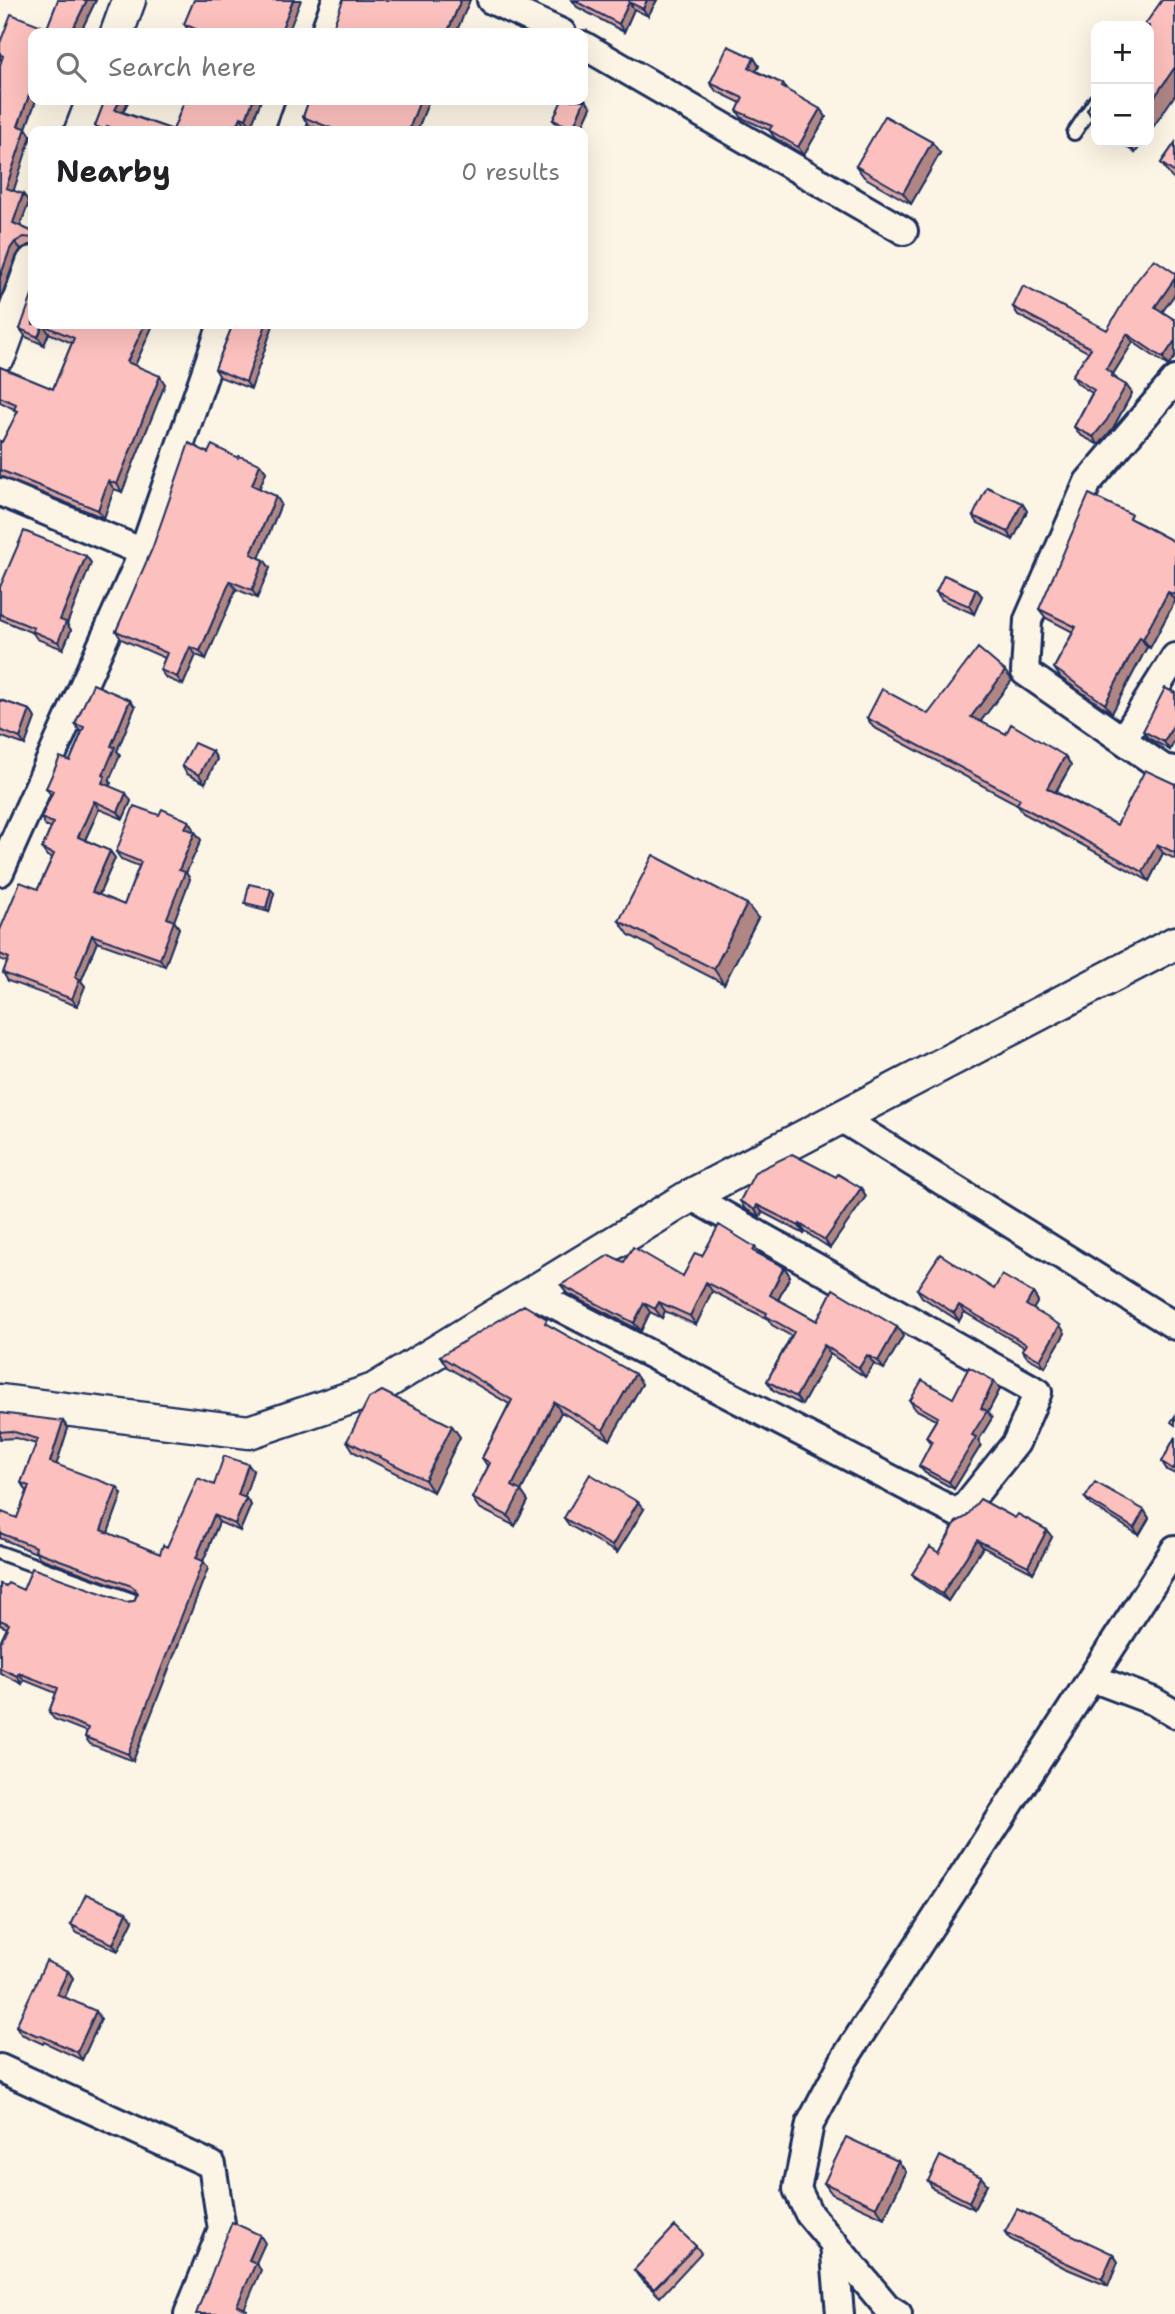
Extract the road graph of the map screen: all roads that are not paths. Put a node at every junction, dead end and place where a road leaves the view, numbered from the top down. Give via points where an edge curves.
1 (129, 0) edge
2 (336, 0) edge
3 (491, 0) edge
4 (119, 28) edge
5 (326, 28) edge
6 (551, 28) edge
7 (588, 48) edge
8 (91, 105) edge
9 (299, 105) edge
10 (1091, 108) edge
11 (83, 126) edge
12 (292, 126) edge
13 (1074, 133) dead end
14 (904, 231) dead end
15 (28, 277) edge
16 (220, 329) edge
17 (0, 354) edge
18 (1175, 380) edge
19 (0, 492) edge
20 (143, 551) junction
21 (1175, 657) edge
22 (1123, 740) junction
23 (1175, 770) edge
24 (0, 873) edge
25 (1175, 943) edge
26 (839, 1117) junction
27 (690, 1196) junction
28 (532, 1293) junction
29 (1175, 1326) edge
30 (0, 1401) edge
31 (1175, 1549) edge
32 (0, 1553) edge
33 (134, 1601) edge
34 (1092, 1678) junction
35 (1175, 1714) edge
36 (0, 2068) edge
37 (834, 2243) junction
38 (188, 2314) edge
39 (840, 2314) edge
40 (898, 2314) edge

1 - 4 street
2 - 5 street
3 - 6 street
7 - 14 street
8 - 11 street
9 - 12 street
10 - 13 lane
15 - 17 street
16 - 20 street
18 - 22 street via 1088,482 1028,620 1025,672
19 - 20 street
20 - 24 street
21 - 22 street
22 - 23 street via 1163,768
25 - 26 street
26 - 27 street
26 - 29 street
27 - 28 street
27 - 28 street via 1038,1392 1016,1443 959,1514
28 - 30 street via 374,1390 249,1432
31 - 34 street
32 - 33 lane
34 - 35 street via 1153,1700
34 - 37 street via 845,2058 810,2124 797,2189 809,2214
36 - 38 street via 212,2165 222,2230
37 - 39 street
37 - 40 street

